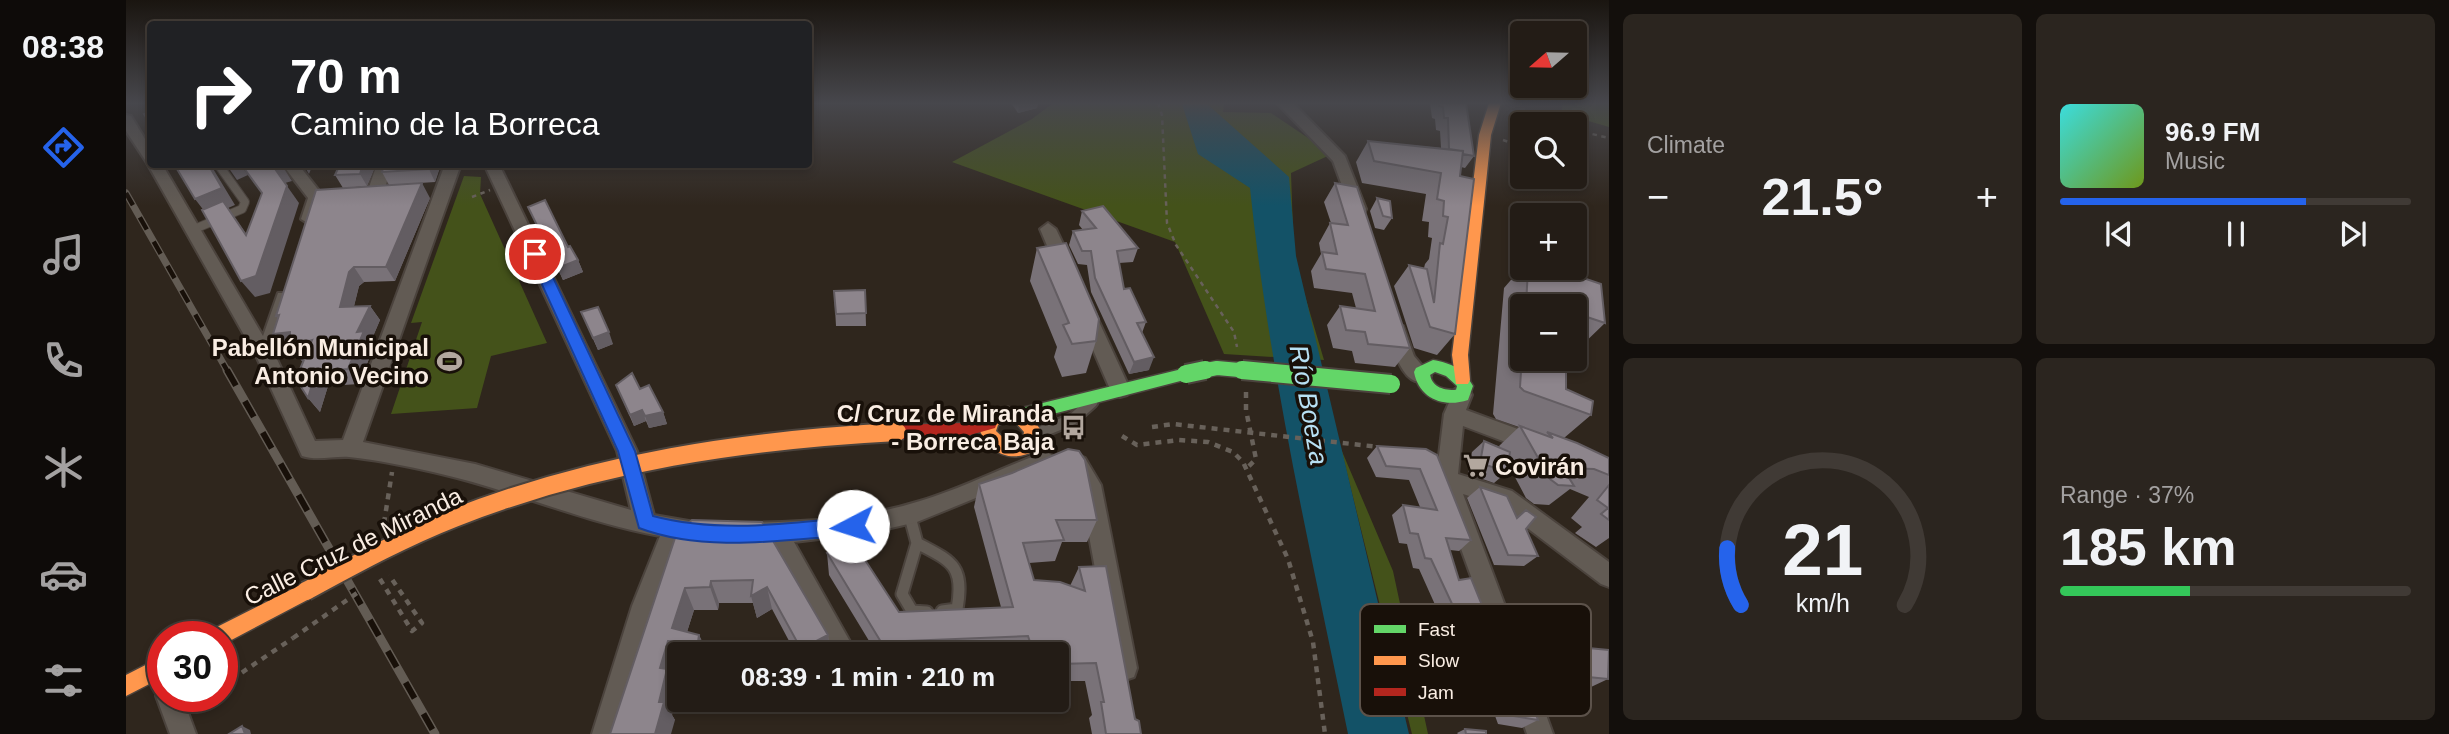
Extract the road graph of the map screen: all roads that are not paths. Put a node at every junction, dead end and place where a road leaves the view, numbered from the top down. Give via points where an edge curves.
1 (137, 137) edge
2 (1318, 137) edge
3 (1485, 137) edge
4 (147, 154) edge
5 (156, 168) edge
6 (221, 168) edge
7 (293, 168) edge
8 (382, 168) edge
9 (452, 168) edge
10 (493, 168) edge
11 (446, 189) junction
12 (422, 190) edge
13 (398, 191) edge
14 (1361, 219) edge
15 (1048, 229) dead end
16 (192, 230) junction
17 (303, 237) edge
18 (291, 277) edge
19 (1391, 314) edge
20 (1460, 355) junction
21 (266, 357) junction
22 (1440, 385) junction
23 (1120, 389) junction
24 (1097, 395) junction
25 (1077, 401) junction
26 (1018, 416) junction
27 (989, 423) junction
28 (963, 430) junction
29 (1033, 435) junction
30 (996, 445) junction
31 (350, 448) junction
32 (1549, 449) edge
33 (1048, 460) junction
34 (1014, 472) junction
35 (1447, 480) junction
36 (909, 513) junction
37 (645, 522) junction
38 (673, 530) junction
39 (777, 533) junction
40 (916, 543) junction
41 (1609, 576) edge
42 (1492, 604) edge
43 (238, 627) edge
44 (838, 642) edge
45 (147, 678) edge
46 (126, 686) edge
47 (1130, 694) edge
48 (175, 712) edge
49 (1533, 716) edge
50 (183, 734) edge
51 (605, 734) edge
52 (1540, 734) edge

1 - 4 street
2 - 14 street via 1340,159
3 - 20 street
5 - 16 street
6 - 16 lane via 245,202 242,209
7 - 17 street via 322,197
8 - 13 street via 369,193
9 - 11 street
10 - 37 street via 627,451
11 - 12 street
11 - 31 street
15 - 23 street
16 - 21 street
18 - 21 street
19 - 22 street via 1406,360
20 - 22 street
20 - 22 street
21 - 31 street via 309,450
22 - 23 street, bridge via 1217,368
22 - 32 street
22 - 35 street
23 - 24 street
24 - 25 street
24 - 29 lane via 1073,418
25 - 26 street
25 - 29 street
26 - 27 street via 998,416
26 - 29 street via 1028,422
27 - 28 street, Calle Cruz de Miranda
27 - 30 street via 988,432
28 - 30 street, Calle Cruz de Miranda
28 - 43 street, Calle Cruz de Miranda, bridge via 761,440 655,458 574,479 473,512 372,556
29 - 30 street via 1023,449 1012,452
29 - 33 street
30 - 34 street
31 - 37 street via 510,483 596,512
33 - 34 street
33 - 47 street via 1059,457 1078,464 1090,485
34 - 36 street
35 - 41 street via 1504,498
35 - 42 street
36 - 39 street via 864,524
36 - 40 lane
37 - 38 street
38 - 39 street
38 - 51 street
39 - 44 street
40 - 40 lane via 902,594 912,611 957,609 961,590 955,568 943,555
45 - 46 street
48 - 50 street
49 - 52 street

